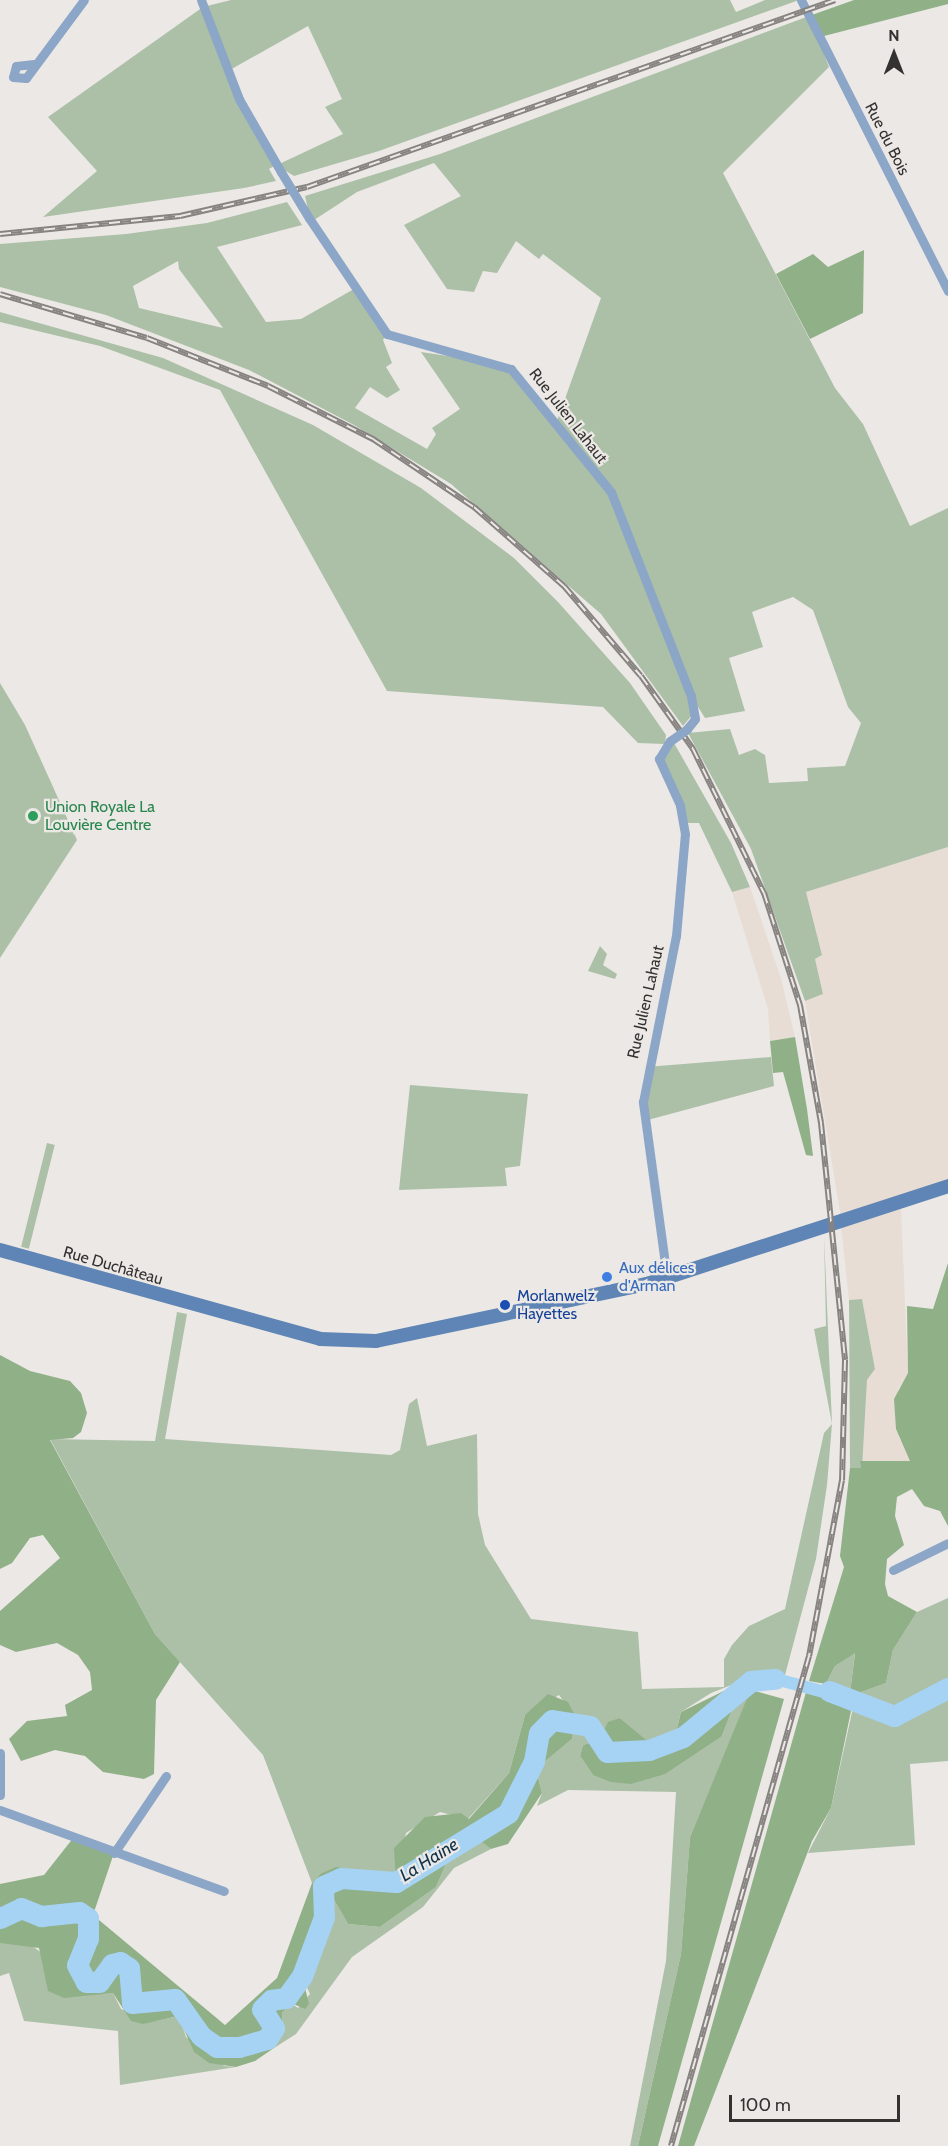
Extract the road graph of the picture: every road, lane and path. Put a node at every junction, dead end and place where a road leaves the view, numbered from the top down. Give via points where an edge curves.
1 (84, 0) edge
2 (201, 0) edge
3 (801, 0) edge
4 (34, 64) dead end
5 (948, 291) edge
6 (948, 1186) edge
7 (0, 1250) edge
8 (667, 1278) junction
9 (948, 1543) edge
10 (893, 1570) dead end
11 (0, 1753) edge
12 (166, 1776) dead end
13 (0, 1795) edge
14 (0, 1810) edge
15 (114, 1853) junction
16 (224, 1891) dead end

1 - 4 street
2 - 8 street, Rue Julien Lahaut, bridge via 245,112 309,218 387,334 511,369 611,492 691,696 695,719 670,741 659,759 680,805 685,834 676,936 643,1102
3 - 5 street, Rue du Bois
6 - 8 street, Rue Duchâteau
7 - 8 street, Rue Duchâteau via 320,1339 376,1341
9 - 10 street
11 - 13 street
12 - 15 street
14 - 15 street
15 - 16 street

